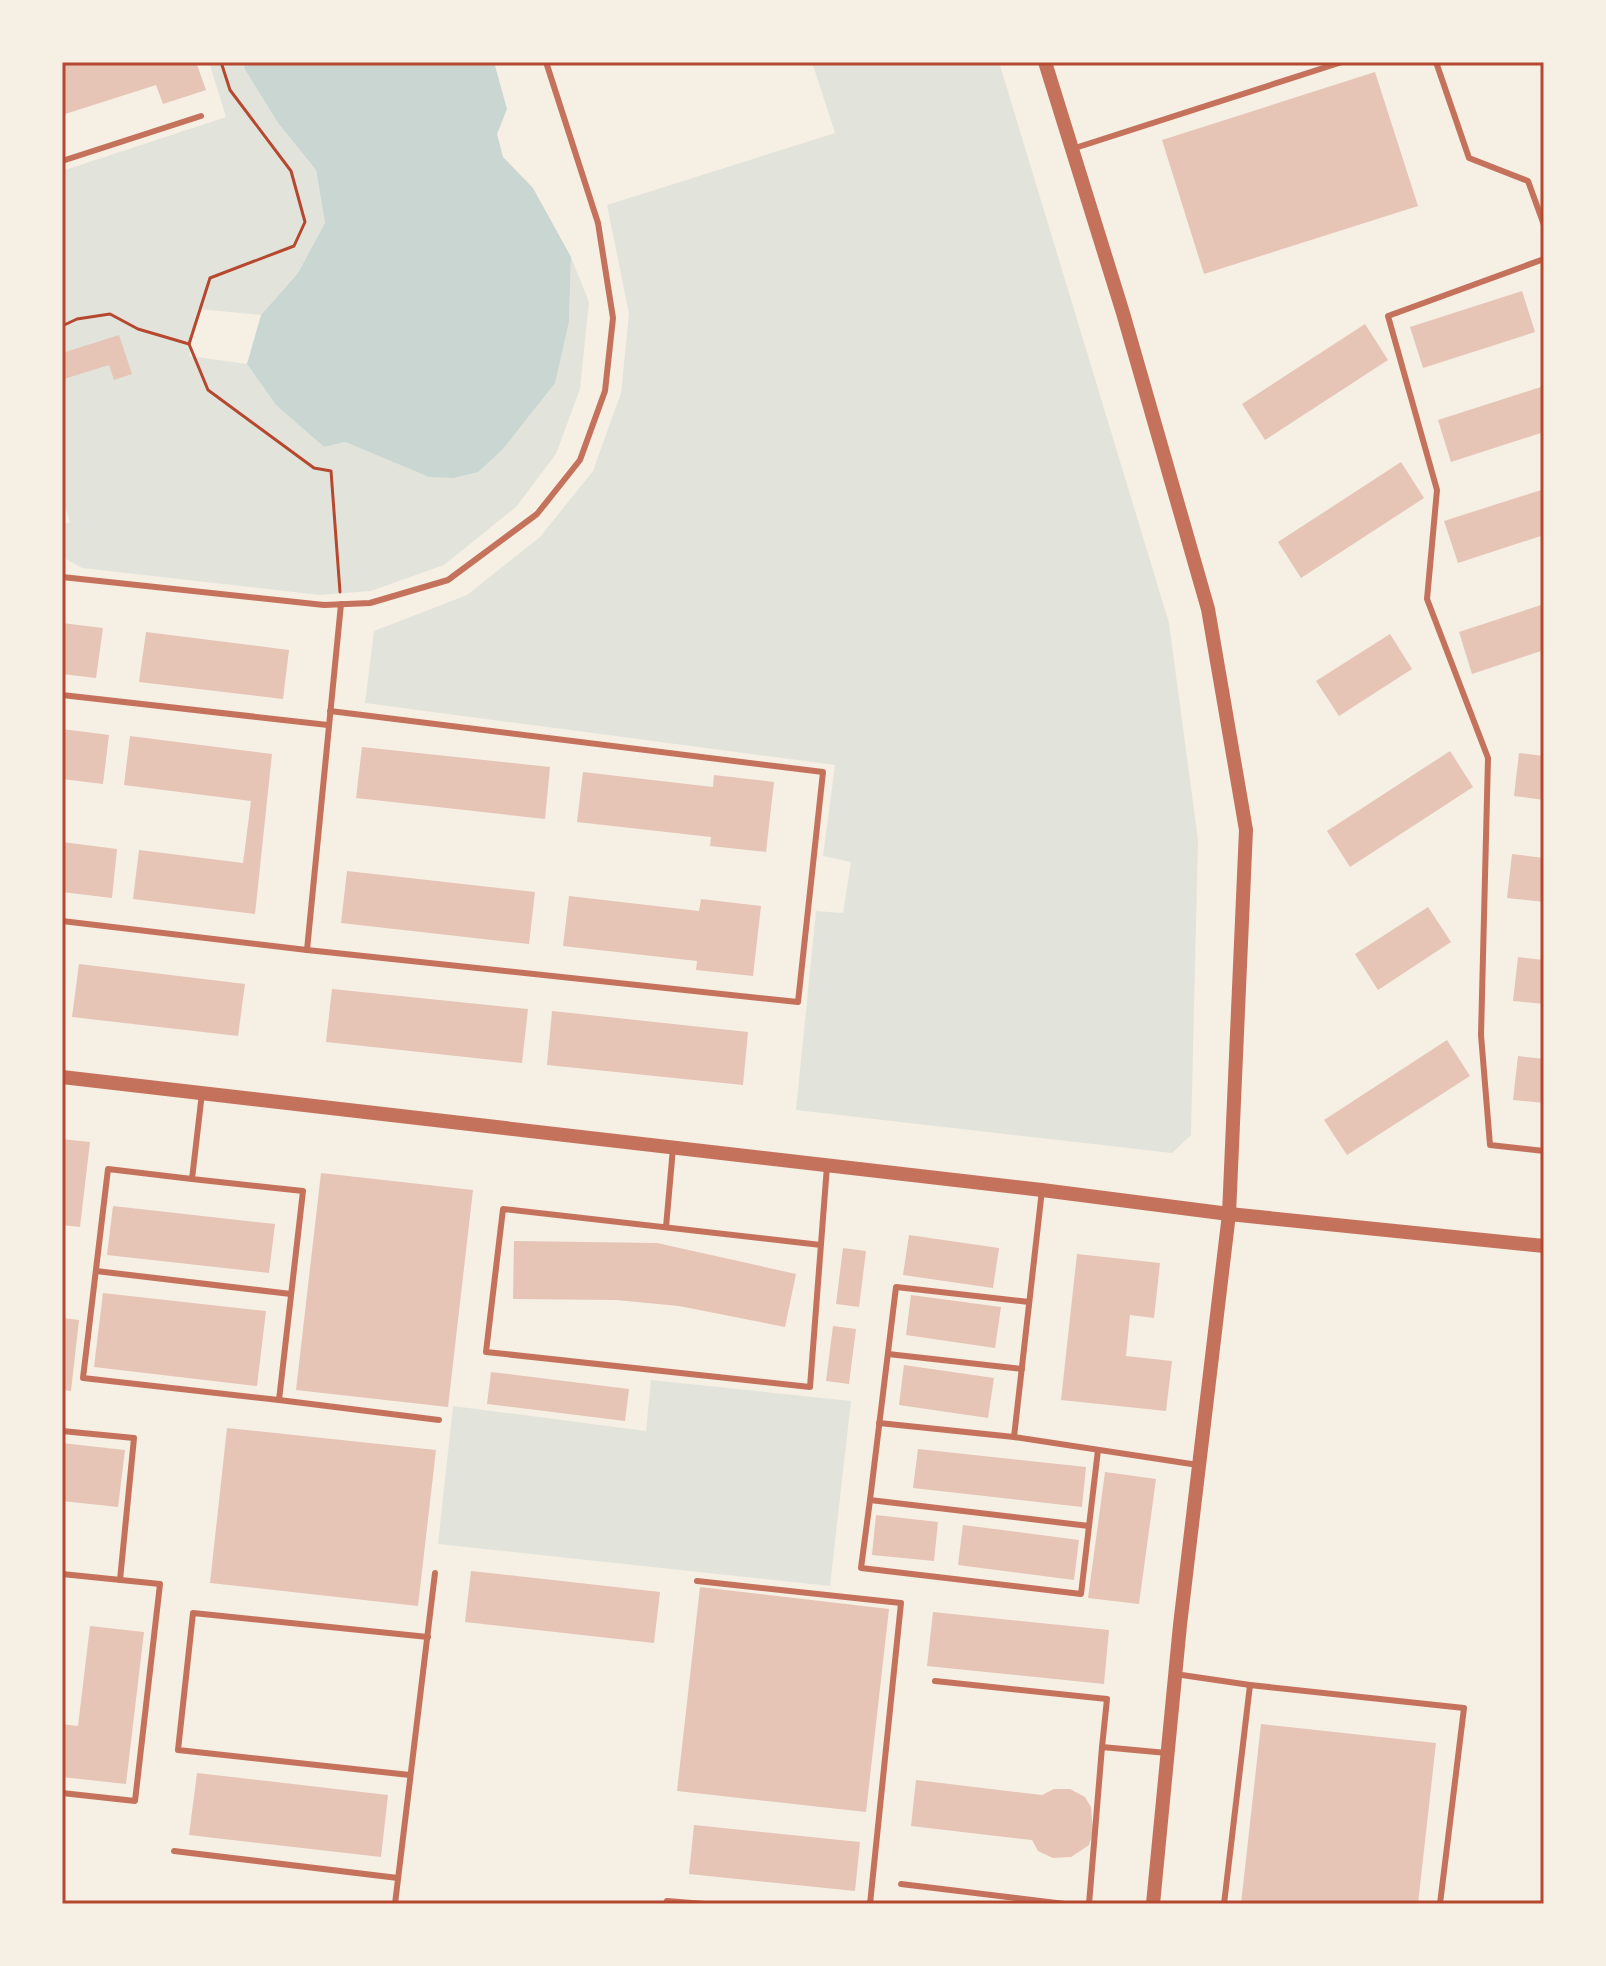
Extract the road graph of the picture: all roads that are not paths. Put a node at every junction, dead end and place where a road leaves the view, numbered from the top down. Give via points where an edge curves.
1 (546, 62) edge
2 (1045, 62) edge
3 (1342, 62) edge
4 (1436, 62) edge
5 (201, 116) dead end
6 (1072, 149) junction
7 (62, 161) edge
8 (1544, 225) edge
9 (1544, 259) edge
10 (62, 577) edge
11 (341, 604) junction
12 (62, 695) edge
13 (330, 711) junction
14 (328, 725) junction
15 (62, 921) edge
16 (307, 950) junction
17 (62, 1077) edge
18 (202, 1093) junction
19 (673, 1148) junction
20 (1544, 1151) edge
21 (827, 1166) junction
22 (192, 1179) junction
23 (1042, 1190) junction
24 (1229, 1214) junction
25 (666, 1227) junction
26 (821, 1245) junction
27 (1544, 1246) edge
28 (96, 1271) junction
29 (291, 1294) junction
30 (1029, 1302) junction
31 (888, 1354) junction
32 (1022, 1369) junction
33 (279, 1400) junction
34 (439, 1420) dead end
35 (879, 1423) junction
36 (62, 1431) edge
37 (1014, 1437) junction
38 (1098, 1450) junction
39 (1198, 1465) junction
40 (870, 1500) junction
41 (1089, 1526) junction
42 (435, 1573) dead end
43 (62, 1574) edge
44 (120, 1580) junction
45 (697, 1581) dead end
46 (428, 1637) junction
47 (1175, 1674) junction
48 (935, 1681) dead end
49 (1250, 1685) junction
50 (1102, 1747) junction
51 (1167, 1753) junction
52 (410, 1775) junction
53 (62, 1793) edge
54 (174, 1851) dead end
55 (398, 1878) junction
56 (901, 1884) dead end
57 (667, 1901) dead end
58 (395, 1904) edge
59 (705, 1904) edge
60 (870, 1904) edge
61 (1065, 1904) edge
62 (1089, 1904) edge
63 (1153, 1904) edge
64 (1224, 1904) edge
65 (1440, 1904) edge

1 - 11 lane via 598,223 613,318 605,391 580,460 537,514 448,580 370,603
2 - 6 street
3 - 6 lane
4 - 8 lane via 1469,158 1528,181
5 - 7 lane
6 - 24 street via 1208,609 1246,830
9 - 20 lane via 1388,316 1437,490 1427,599 1488,758 1481,1035 1490,1145
10 - 11 lane
11 - 13 lane
12 - 14 lane
13 - 14 lane
13 - 16 lane via 823,772 798,1002
14 - 16 lane
15 - 16 lane
17 - 18 street
18 - 19 street
18 - 22 lane
19 - 21 street
19 - 25 lane
21 - 23 street
21 - 26 lane
22 - 28 lane via 108,1169
22 - 29 lane via 303,1191
23 - 24 street
23 - 30 lane
24 - 27 street
24 - 39 street
25 - 26 lane
25 - 26 lane via 503,1209 486,1352 810,1387
28 - 29 lane
28 - 33 lane via 83,1378
29 - 33 lane
30 - 31 lane via 896,1287
30 - 32 lane
31 - 32 lane
31 - 35 lane
32 - 37 lane
33 - 34 lane
35 - 37 lane
35 - 40 lane
36 - 44 lane via 134,1438
37 - 38 lane
38 - 39 lane
38 - 41 lane
39 - 47 street
40 - 41 lane
40 - 41 lane via 861,1568 1081,1594
42 - 46 lane
43 - 44 lane
44 - 53 lane via 160,1584 135,1801
45 - 60 lane via 901,1603
46 - 52 lane
46 - 52 lane via 193,1613 178,1750
47 - 49 lane
47 - 51 street
48 - 50 lane via 1107,1699
49 - 64 lane
49 - 65 lane via 1464,1708
50 - 51 lane
50 - 62 lane
51 - 63 street
52 - 55 lane
54 - 55 lane
55 - 58 lane
56 - 61 lane
57 - 59 lane

